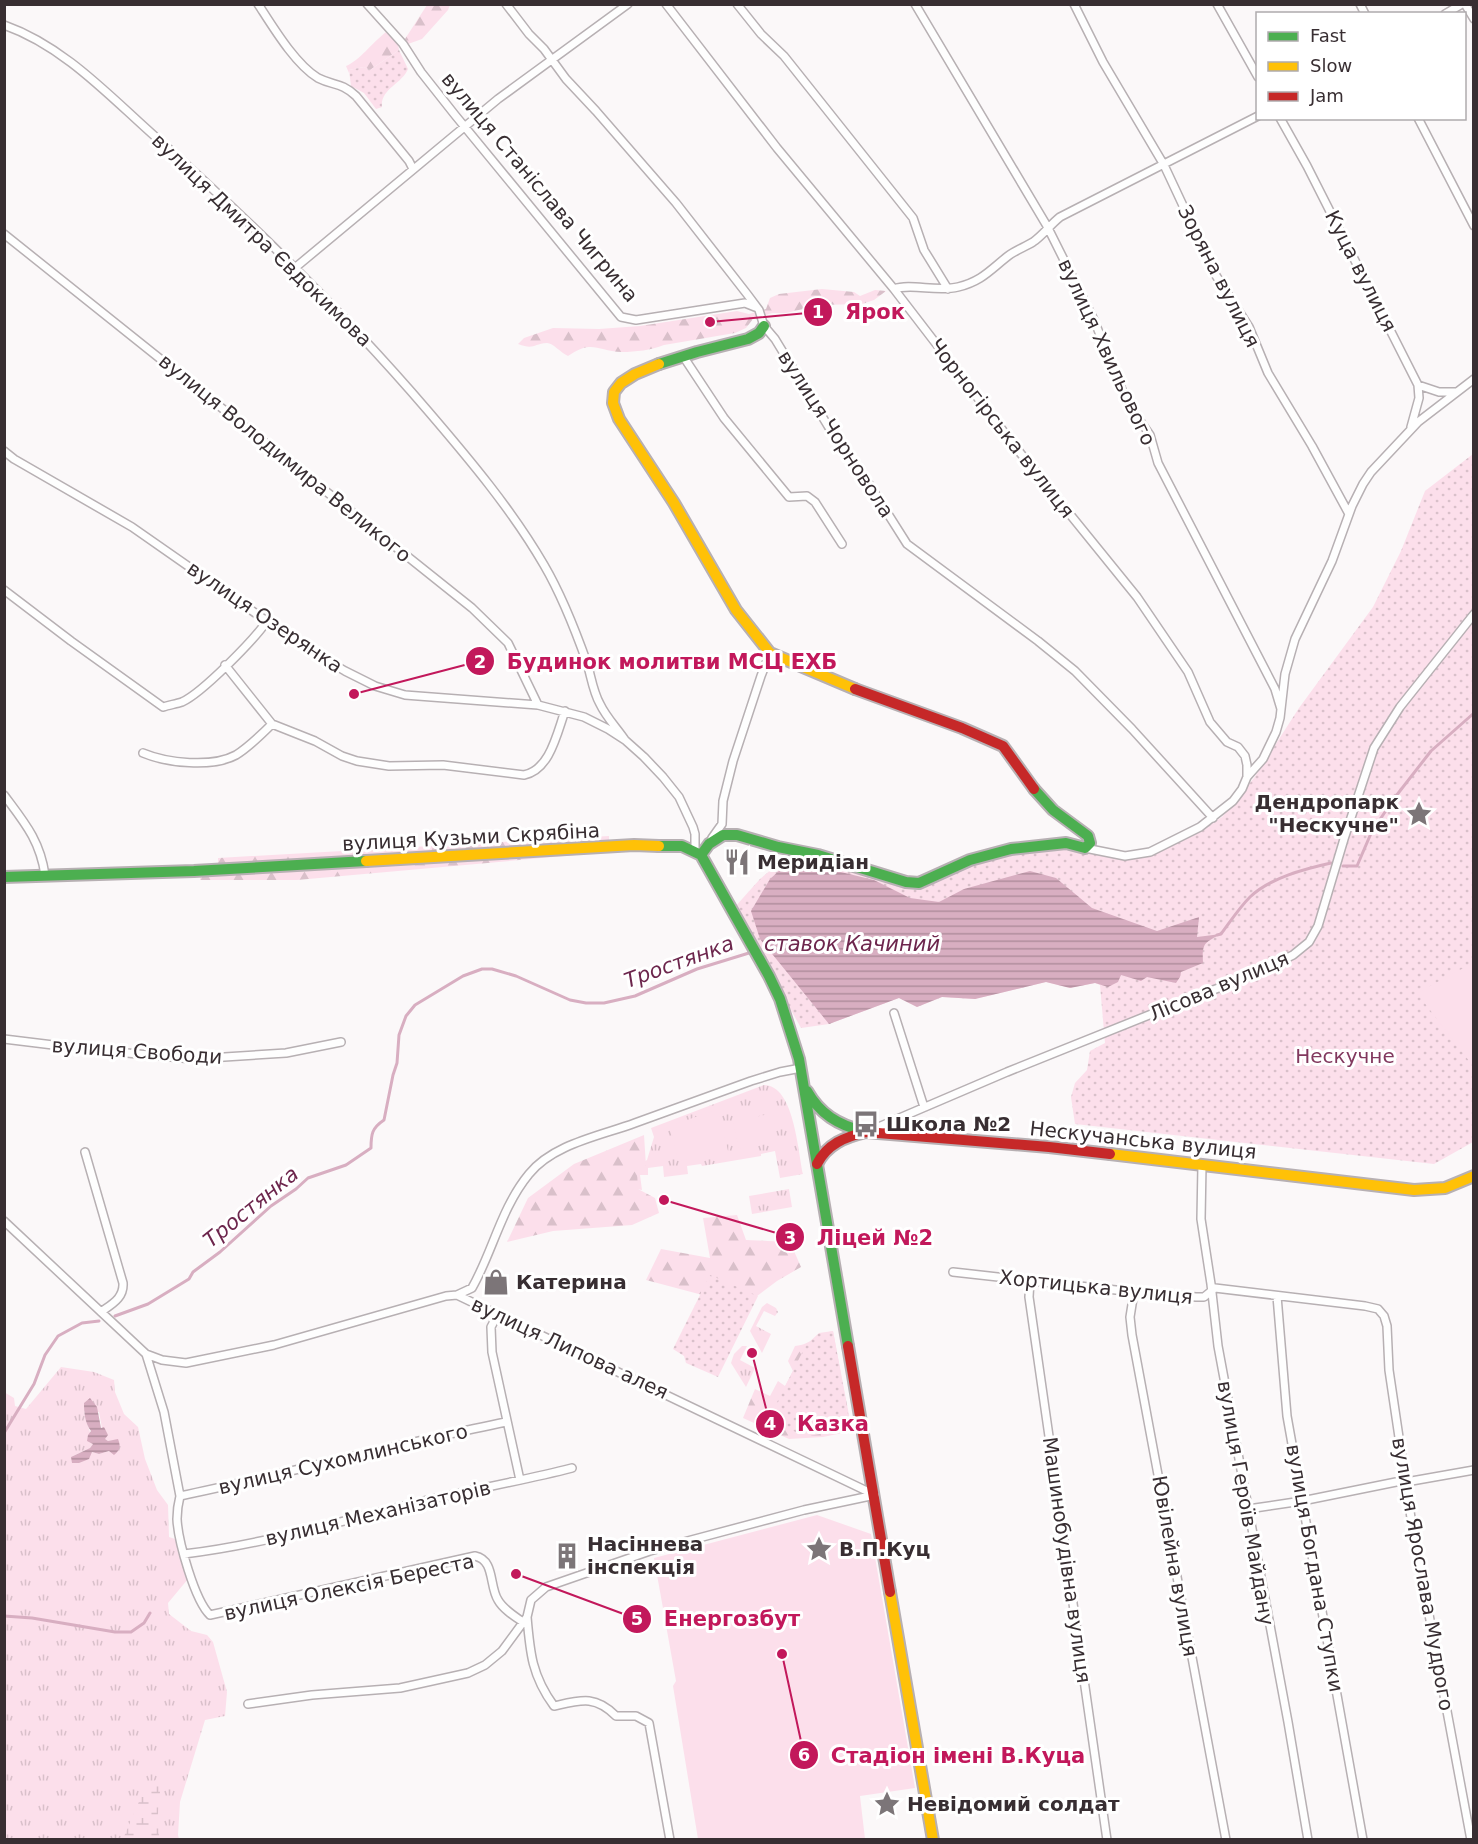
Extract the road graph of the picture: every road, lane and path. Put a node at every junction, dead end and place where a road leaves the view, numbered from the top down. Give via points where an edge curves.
1 (258, 4) edge
2 (367, 4) edge
3 (506, 4) edge
4 (627, 4) edge
5 (666, 4) edge
6 (737, 4) edge
7 (915, 4) edge
8 (1074, 4) edge
9 (1217, 4) edge
10 (1463, 4) edge
11 (1449, 12) edge
12 (1473, 19) edge
13 (4, 25) edge
14 (552, 60) junction
15 (1256, 75) edge
16 (1256, 117) edge
17 (1281, 120) edge
18 (1419, 120) edge
19 (464, 127) junction
20 (1164, 165) junction
21 (414, 169) junction
22 (1047, 226) junction
23 (1473, 226) edge
24 (4, 234) edge
25 (296, 267) junction
26 (894, 289) junction
27 (948, 289) junction
28 (760, 315) junction
29 (683, 356) junction
30 (1473, 379) edge
31 (1418, 385) junction
32 (1455, 392) junction
33 (1410, 429) junction
34 (4, 451) edge
35 (1349, 514) junction
36 (842, 544) dead end
37 (4, 590) edge
38 (1473, 614) edge
39 (267, 621) junction
40 (770, 653) junction
41 (225, 665) junction
42 (538, 705) junction
43 (1281, 709) junction
44 (565, 711) junction
45 (272, 724) junction
46 (625, 740) junction
47 (143, 753) dead end
48 (1247, 777) junction
49 (4, 795) edge
50 (1213, 818) junction
51 (709, 844) junction
52 (1085, 848) junction
53 (698, 853) junction
54 (45, 875) junction
55 (4, 877) edge
56 (894, 1013) dead end
57 (4, 1039) edge
58 (341, 1042) dead end
59 (801, 1068) junction
60 (803, 1083) junction
61 (924, 1107) junction
62 (866, 1132) junction
63 (85, 1152) dead end
64 (817, 1164) junction
65 (1202, 1165) junction
66 (1473, 1176) edge
67 (4, 1221) edge
68 (953, 1272) dead end
69 (1030, 1280) junction
70 (1134, 1292) junction
71 (1211, 1292) junction
72 (457, 1295) junction
73 (1277, 1296) junction
74 (1378, 1309) joint
75 (101, 1312) junction
76 (498, 1314) junction
77 (146, 1354) junction
78 (506, 1422) junction
79 (572, 1468) dead end
80 (1473, 1470) edge
81 (520, 1480) junction
82 (1406, 1482) junction
83 (875, 1495) junction
84 (180, 1496) junction
85 (1302, 1501) junction
86 (1248, 1509) junction
87 (184, 1554) junction
88 (210, 1615) joint
89 (525, 1620) junction
90 (248, 1704) dead end
91 (670, 1839) edge
92 (933, 1839) edge
93 (1107, 1839) edge
94 (1226, 1839) edge
95 (1308, 1839) edge
96 (1363, 1839) edge
97 (1471, 1839) edge

1 - 21 street via 303,65 320,79 347,87
2 - 19 street, вулиця Станіслава Чигрина via 403,44
3 - 14 street, вулиця Чорновола
4 - 14 street
5 - 26 street, Чорногірська вулиця via 777,148
6 - 27 street via 784,56 913,218 924,250
7 - 22 street, вулиця Хвильового
8 - 20 street, Зоряна вулиця
9 - 15 street
10 - 11 street
10 - 12 street
13 - 25 street, вулиця Дмитра Євдокимова via 37,40 98,84
14 - 19 street
14 - 28 street, вулиця Чорновола via 676,203
16 - 20 street
17 - 31 street, Куца вулиця
18 - 23 street
19 - 21 street
19 - 28 street, вулиця Станіслава Чигрина via 621,317 646,319 745,303
20 - 22 street
20 - 35 street, Зоряна вулиця via 1215,274 1249,327 1268,373
21 - 25 street
22 - 27 street via 985,277
22 - 43 street, вулиця Хвильового via 1094,320 1122,391 1150,435 1158,464 1275,689
24 - 42 street, вулиця Володимира Великого via 472,608 508,643
25 - 46 street, вулиця Дмитра Євдокимова via 379,353 514,519 546,567 586,660 601,707
26 - 27 street
26 - 48 street, Чорногірська вулиця via 1017,450 1137,597 1188,672 1210,722 1245,756
28 - 29 street via 759,333 748,339
28 - 50 street, вулиця Чорновола via 907,544 1074,671
29 - 36 street via 724,417 789,497 807,496 815,502
29 - 40 street via 626,378 613,394 613,406 736,610
30 - 32 street
31 - 32 street
31 - 33 street via 1419,398
32 - 33 street
33 - 35 street via 1371,472
34 - 39 street, вулиця Озерянка via 132,527
35 - 43 street via 1332,561 1295,639 1284,674
37 - 41 street via 163,707 183,702
38 - 61 street, Лісова вулиця via 1400,707 1374,748 1318,926 1309,942 1293,955 1253,975
39 - 41 street
39 - 42 street, вулиця Озерянка via 375,686 405,695
40 - 51 street via 733,761 722,824
40 - 52 street via 832,681 1003,746 1053,810 1088,836 1090,843
41 - 45 street
42 - 44 street, вулиця Озерянка
43 - 48 street via 1276,732 1263,759
44 - 45 street via 544,763 524,775 443,765 370,764 342,756
44 - 46 street, вулиця Озерянка
45 - 47 street via 229,758 188,762
46 - 53 street, вулиця Озерянка via 679,797 693,827
48 - 50 street via 1233,801
49 - 54 street via 39,847
50 - 52 street via 1150,852 1125,856
51 - 52 street via 723,836 737,835 919,883 970,860 1011,849 1048,843
51 - 53 street
53 - 54 street, вулиця Кузьми Скрябіна via 673,845 634,845 194,871
53 - 59 street via 772,984
54 - 55 street, вулиця Кузьми Скрябіна
56 - 61 street
57 - 58 street, вулиця Свободи via 193,1059 286,1053
59 - 60 street
59 - 72 street via 751,1081 549,1156 522,1184 499,1223 471,1288
60 - 62 street via 816,1105 831,1119
60 - 64 street
61 - 62 street, Лісова вулиця
62 - 64 street, Нескучанська вулиця via 837,1141
62 - 65 street, Нескучанська вулиця
63 - 75 street via 124,1291
64 - 83 street
65 - 66 street, Нескучанська вулиця via 1414,1190 1452,1188
65 - 71 street, вулиця Героїв Майдану via 1201,1219
67 - 75 street, вулиця Липова алея
68 - 69 street, Хортицька вулиця
69 - 70 street, Хортицька вулиця
69 - 93 street, Машинобудівна вулиця via 1029,1297
70 - 71 street, Хортицька вулиця via 1204,1297
70 - 94 street, Ювілейна вулиця via 1132,1335
71 - 73 street, Хортицька вулиця via 1215,1288
71 - 86 street, вулиця Героїв Майдану
72 - 76 street, вулиця Липова алея
72 - 77 street, вулиця Липова алея via 274,1346 205,1360 179,1364
73 - 74 street, Хортицька вулиця
73 - 85 street, вулиця Богдана Ступки via 1287,1416
74 - 82 street, вулиця Ярослава Мудрого via 1387,1326 1389,1370
75 - 77 street, вулиця Липова алея
76 - 78 street via 491,1326 492,1344
76 - 83 street, вулиця Липова алея
77 - 84 street, вулиця Липова алея via 164,1412
78 - 81 street
78 - 84 street, вулиця Сухомлинського
79 - 81 street, вулиця Механізаторів
80 - 82 street
81 - 87 street, вулиця Механізаторів via 245,1544
82 - 85 street
82 - 97 street, вулиця Ярослава Мудрого
83 - 89 street via 804,1510 585,1572 536,1594
83 - 92 street
84 - 87 street, вулиця Липова алея via 177,1520
85 - 86 street
85 - 96 street, вулиця Богдана Ступки
86 - 95 street, вулиця Героїв Майдану
87 - 88 street, вулиця Липова алея via 200,1602
88 - 89 street, вулиця Олексія Береста via 475,1556 482,1557 487,1564 497,1598 511,1614
89 - 90 street via 494,1658 460,1676 400,1688
89 - 91 street via 537,1679 554,1706 587,1700 599,1702 616,1716 636,1716 649,1723

